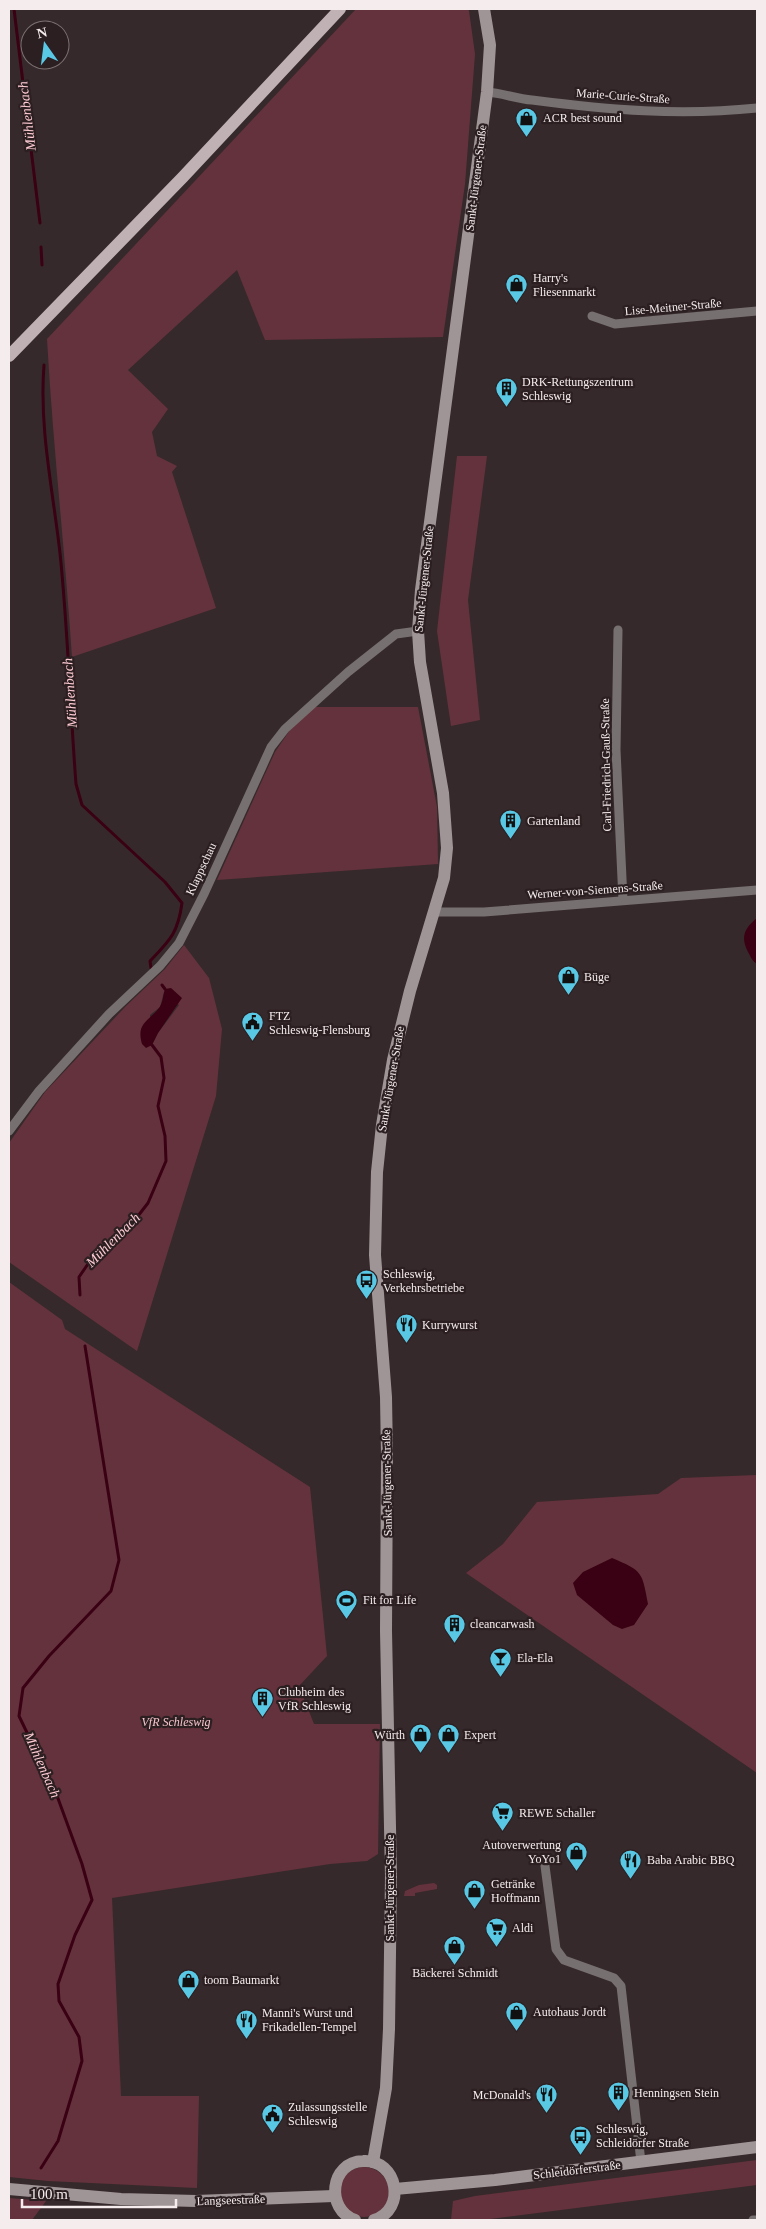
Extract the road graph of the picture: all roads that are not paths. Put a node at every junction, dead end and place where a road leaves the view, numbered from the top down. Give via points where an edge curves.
1 (340, 9) edge
2 (484, 9) edge
3 (487, 92) junction
4 (757, 108) edge
5 (757, 311) edge
6 (592, 316) dead end
7 (9, 356) edge
8 (618, 630) dead end
9 (418, 632) junction
10 (757, 890) edge
11 (623, 900) junction
12 (434, 912) junction
13 (9, 1131) edge
14 (545, 1866) dead end
15 (757, 2147) edge
16 (373, 2162) junction
17 (641, 2162) junction
18 (395, 2188) junction
19 (9, 2189) edge
20 (334, 2196) junction
21 (355, 2220) edge
22 (374, 2220) edge
23 (753, 2220) edge
24 (757, 2220) edge

1 - 7 main road
2 - 3 street, Sankt-Jürgener-Straße via 490,45
3 - 4 street, Marie-Curie-Straße via 530,100 656,113
3 - 9 street, Sankt-Jürgener-Straße
5 - 6 street, Lise-Meitner-Straße via 615,324
8 - 11 street, Carl-Friedrich-Gauß-Straße via 616,750
9 - 12 street, Sankt-Jürgener-Straße via 447,826 444,878
9 - 13 street, Klappschau via 396,634 285,729 271,748 179,943 39,1091
10 - 11 street, Werner-von-Siemens-Straße
11 - 12 street, Werner-von-Siemens-Straße via 484,912
12 - 16 street, Sankt-Jürgener-Straße via 393,1060 377,1172 375,1255 386,1397 391,1884 390,2029 386,2088
14 - 17 street via 556,1949 564,1960 614,1978 621,1986
15 - 17 street, Schleidörferstraße
16 - 18 street via 388,2172
16 - 20 street via 353,2163 344,2168 334,2185
17 - 18 street, Schleidörferstraße via 495,2180
18 - 22 street via 392,2206 386,2214
19 - 20 street, Langseestraße via 196,2202
20 - 21 street via 343,2213
23 - 24 street

